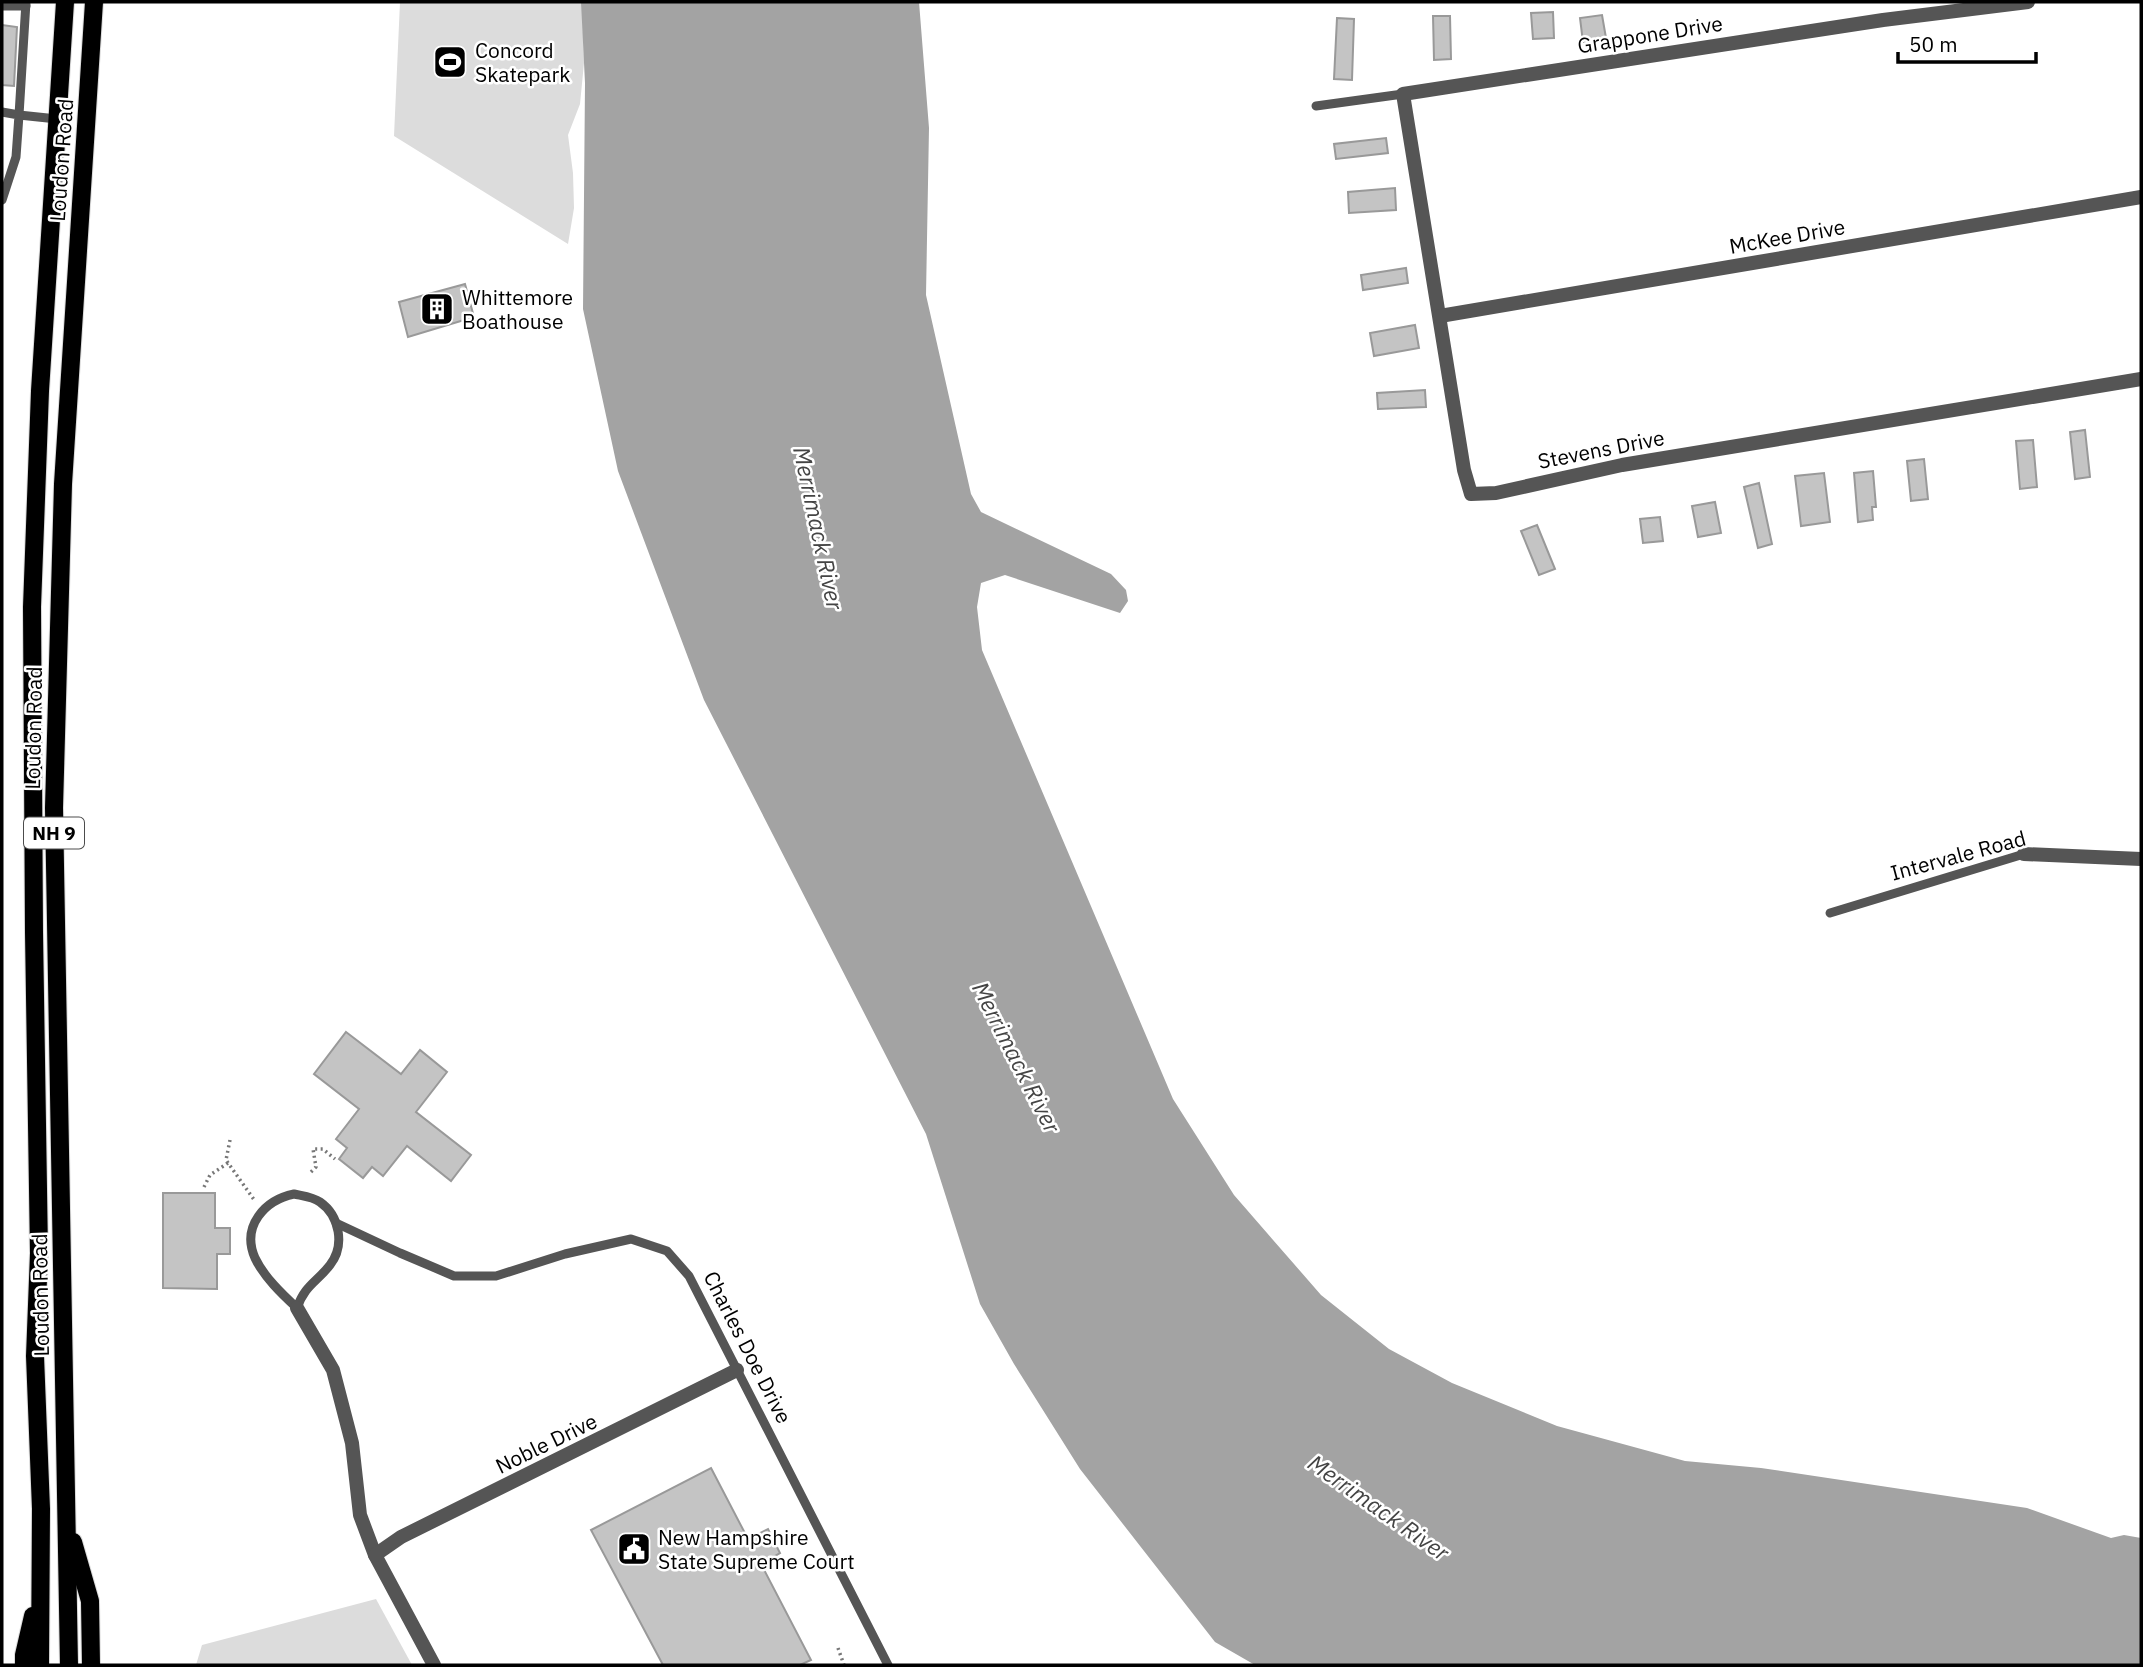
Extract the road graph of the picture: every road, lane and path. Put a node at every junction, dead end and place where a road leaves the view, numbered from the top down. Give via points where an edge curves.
1 (65, 2) edge
2 (94, 2) edge
3 (2028, 2) edge
4 (26, 4) edge
5 (2, 6) edge
6 (1403, 94) junction
7 (1316, 106) dead end
8 (2, 112) edge
9 (19, 115) junction
10 (57, 119) junction
11 (2141, 197) edge
12 (2, 198) edge
13 (1440, 316) junction
14 (2141, 379) edge
15 (2024, 854) joint
16 (2141, 859) edge
17 (1830, 913) dead end
18 (230, 1140) dead end
19 (335, 1159) dead end
20 (228, 1163) junction
21 (311, 1172) dead end
22 (204, 1187) dead end
23 (257, 1204) dead end
24 (336, 1223) junction
25 (298, 1308) junction
26 (737, 1370) junction
27 (66, 1517) junction
28 (375, 1555) junction
29 (40, 1589) junction
30 (838, 1648) dead end
31 (24, 1665) edge
32 (40, 1665) edge
33 (69, 1665) edge
34 (91, 1665) edge
35 (434, 1665) edge
36 (844, 1665) edge
37 (888, 1665) edge

1 - 10 main road, Loudon Road / NH 9
2 - 27 main road, Loudon Road / NH 9 via 63,484 54,808
3 - 6 street, Grappone Drive
4 - 5 lane
4 - 9 lane
6 - 7 lane
6 - 13 street, Stevens Drive
8 - 9 lane
9 - 10 lane
9 - 12 lane via 16,157
10 - 29 main road, Loudon Road / NH 9 via 32,607
11 - 13 street, McKee Drive
13 - 14 street, Stevens Drive via 1471,494
15 - 16 street, Intervale Road
15 - 17 lane, Intervale Road
18 - 20 path
19 - 21 path via 323,1149 313,1149 316,1167
20 - 22 path via 210,1175
20 - 23 path
24 - 25 lane via 337,1252 302,1295
24 - 25 lane, Charles Doe Drive via 320,1202 294,1194 274,1201 258,1216 252,1237 256,1258 278,1290
24 - 26 lane, Charles Doe Drive via 454,1276 495,1276 631,1239 667,1251 689,1276
25 - 28 street, Charles Doe Drive via 333,1370 352,1443 360,1515
26 - 28 street, Noble Drive via 401,1537
26 - 37 lane, Charles Doe Drive
27 - 33 main road, Loudon Road / NH 9
27 - 34 main road via 90,1601
28 - 35 street, Charles Doe Drive
29 - 31 main road
29 - 32 main road, Loudon Road / NH 9
30 - 36 path

